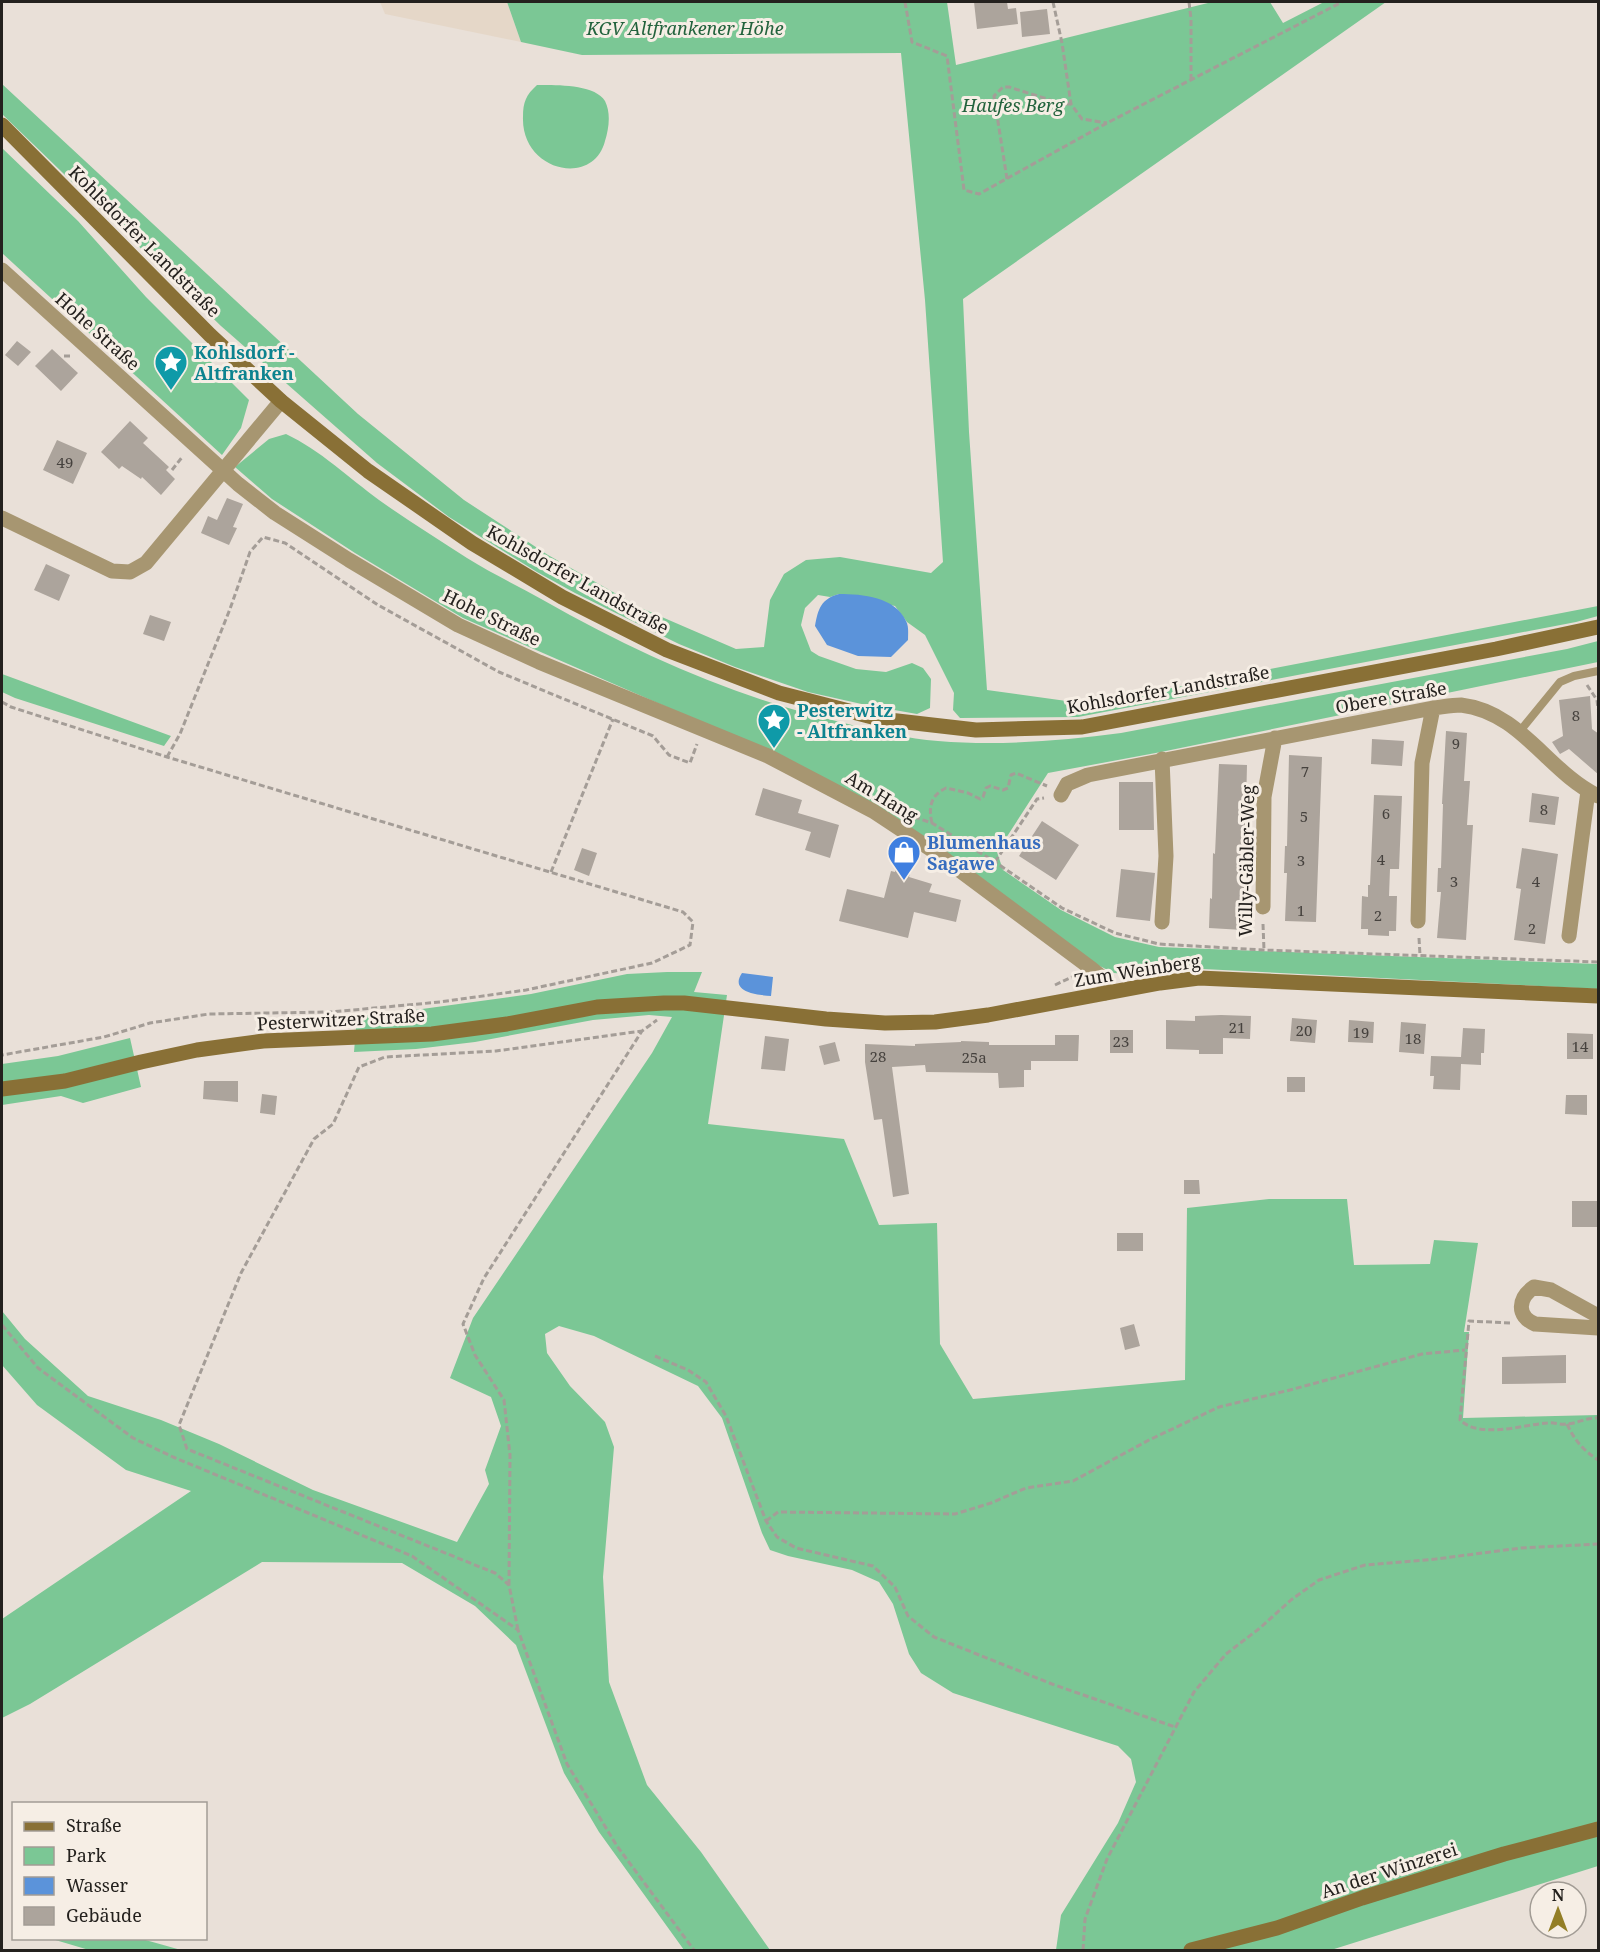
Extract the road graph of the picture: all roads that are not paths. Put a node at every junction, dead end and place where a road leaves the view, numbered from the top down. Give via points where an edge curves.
1 (2, 125) edge
2 (2, 270) edge
3 (280, 401) junction
4 (223, 470) junction
5 (2, 518) edge
6 (1599, 627) edge
7 (1599, 671) edge
8 (1433, 708) junction
9 (1520, 731) junction
10 (1275, 738) junction
11 (768, 756) joint
12 (1162, 759) junction
13 (1594, 794) edge
14 (1061, 795) road end
15 (1263, 907) road end
16 (1418, 921) dead end
17 (1162, 922) dead end
18 (1569, 936) dead end
19 (1105, 993) junction
20 (1599, 996) edge
21 (684, 1003) joint
22 (2, 1089) edge
23 (1599, 1316) edge
24 (1599, 1328) edge
25 (1599, 1828) edge
26 (1191, 1950) edge

1 - 3 street, Kohlsdorfer Landstraße
2 - 4 street, Hohe Straße
3 - 4 street
3 - 6 street, Kohlsdorfer Landstraße via 444,524 562,597 667,651 779,693 880,719 976,730 1082,726
4 - 5 street via 146,563 130,572 112,571
4 - 11 street, Hohe Straße via 275,513 458,626
7 - 9 lane via 1560,682
8 - 9 street, Obere Straße via 1460,705 1493,714
8 - 10 street, Obere Straße
8 - 16 street via 1422,764
9 - 13 street, Obere Straße
10 - 12 street, Obere Straße
10 - 15 street, Willy-Gäbler-Weg via 1264,797
11 - 19 street, Am Hang via 873,811 935,852 1103,978
12 - 14 street, Obere Straße via 1088,775 1067,784
12 - 17 street via 1166,856
13 - 18 street
19 - 20 street, Zum Weinberg via 1199,978
19 - 21 street, Zum Weinberg via 935,1022 826,1019
21 - 22 street, Pesterwitzer Straße via 597,1007 432,1034 252,1043 197,1050 64,1081
23 - 24 street via 1551,1290 1534,1287 1523,1299 1522,1313 1535,1324
25 - 26 street, An der Winzerei via 1362,1898 1277,1928

